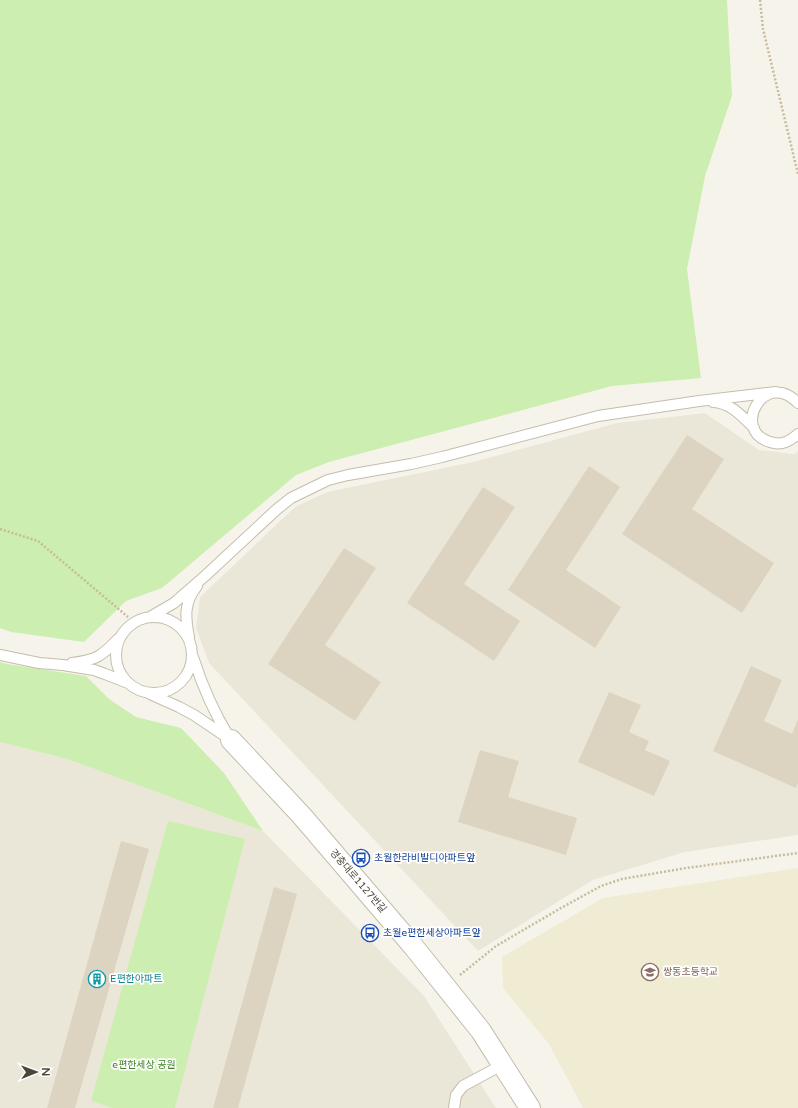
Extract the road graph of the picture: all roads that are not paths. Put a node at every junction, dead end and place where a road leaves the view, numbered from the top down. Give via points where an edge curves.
1 (776, 392) junction
2 (699, 401) junction
3 (798, 403) edge
4 (754, 429) junction
5 (798, 434) edge
6 (205, 576) junction
7 (150, 617) junction
8 (120, 638) junction
9 (190, 643) junction
10 (0, 655) edge
11 (192, 655) junction
12 (63, 665) junction
13 (130, 684) junction
14 (140, 690) junction
15 (231, 740) junction
16 (502, 1065) junction
17 (454, 1108) edge
18 (530, 1108) edge

1 - 2 lane
1 - 3 lane via 792,396
1 - 4 lane via 768,394 756,404 752,420
2 - 4 lane via 721,403 731,407
2 - 6 lane via 598,416 442,457 328,480 291,498
4 - 5 lane via 759,436 775,444 792,440
6 - 7 lane via 174,603
6 - 9 lane via 188,601 186,621
7 - 8 lane via 138,620 127,628
7 - 9 lane via 163,617 175,622 184,631
8 - 12 lane via 99,657
8 - 13 lane via 116,651 117,663 122,675
9 - 11 lane
10 - 12 lane
11 - 14 lane via 190,667 176,686 165,692 152,693
11 - 15 lane via 209,701
12 - 13 lane via 94,670
13 - 14 lane
14 - 15 lane via 189,712
15 - 16 street, 경충대로1127번길 via 302,816 381,907 481,1031
16 - 17 lane via 463,1086 456,1095
16 - 18 street, 경충대로1127번길

